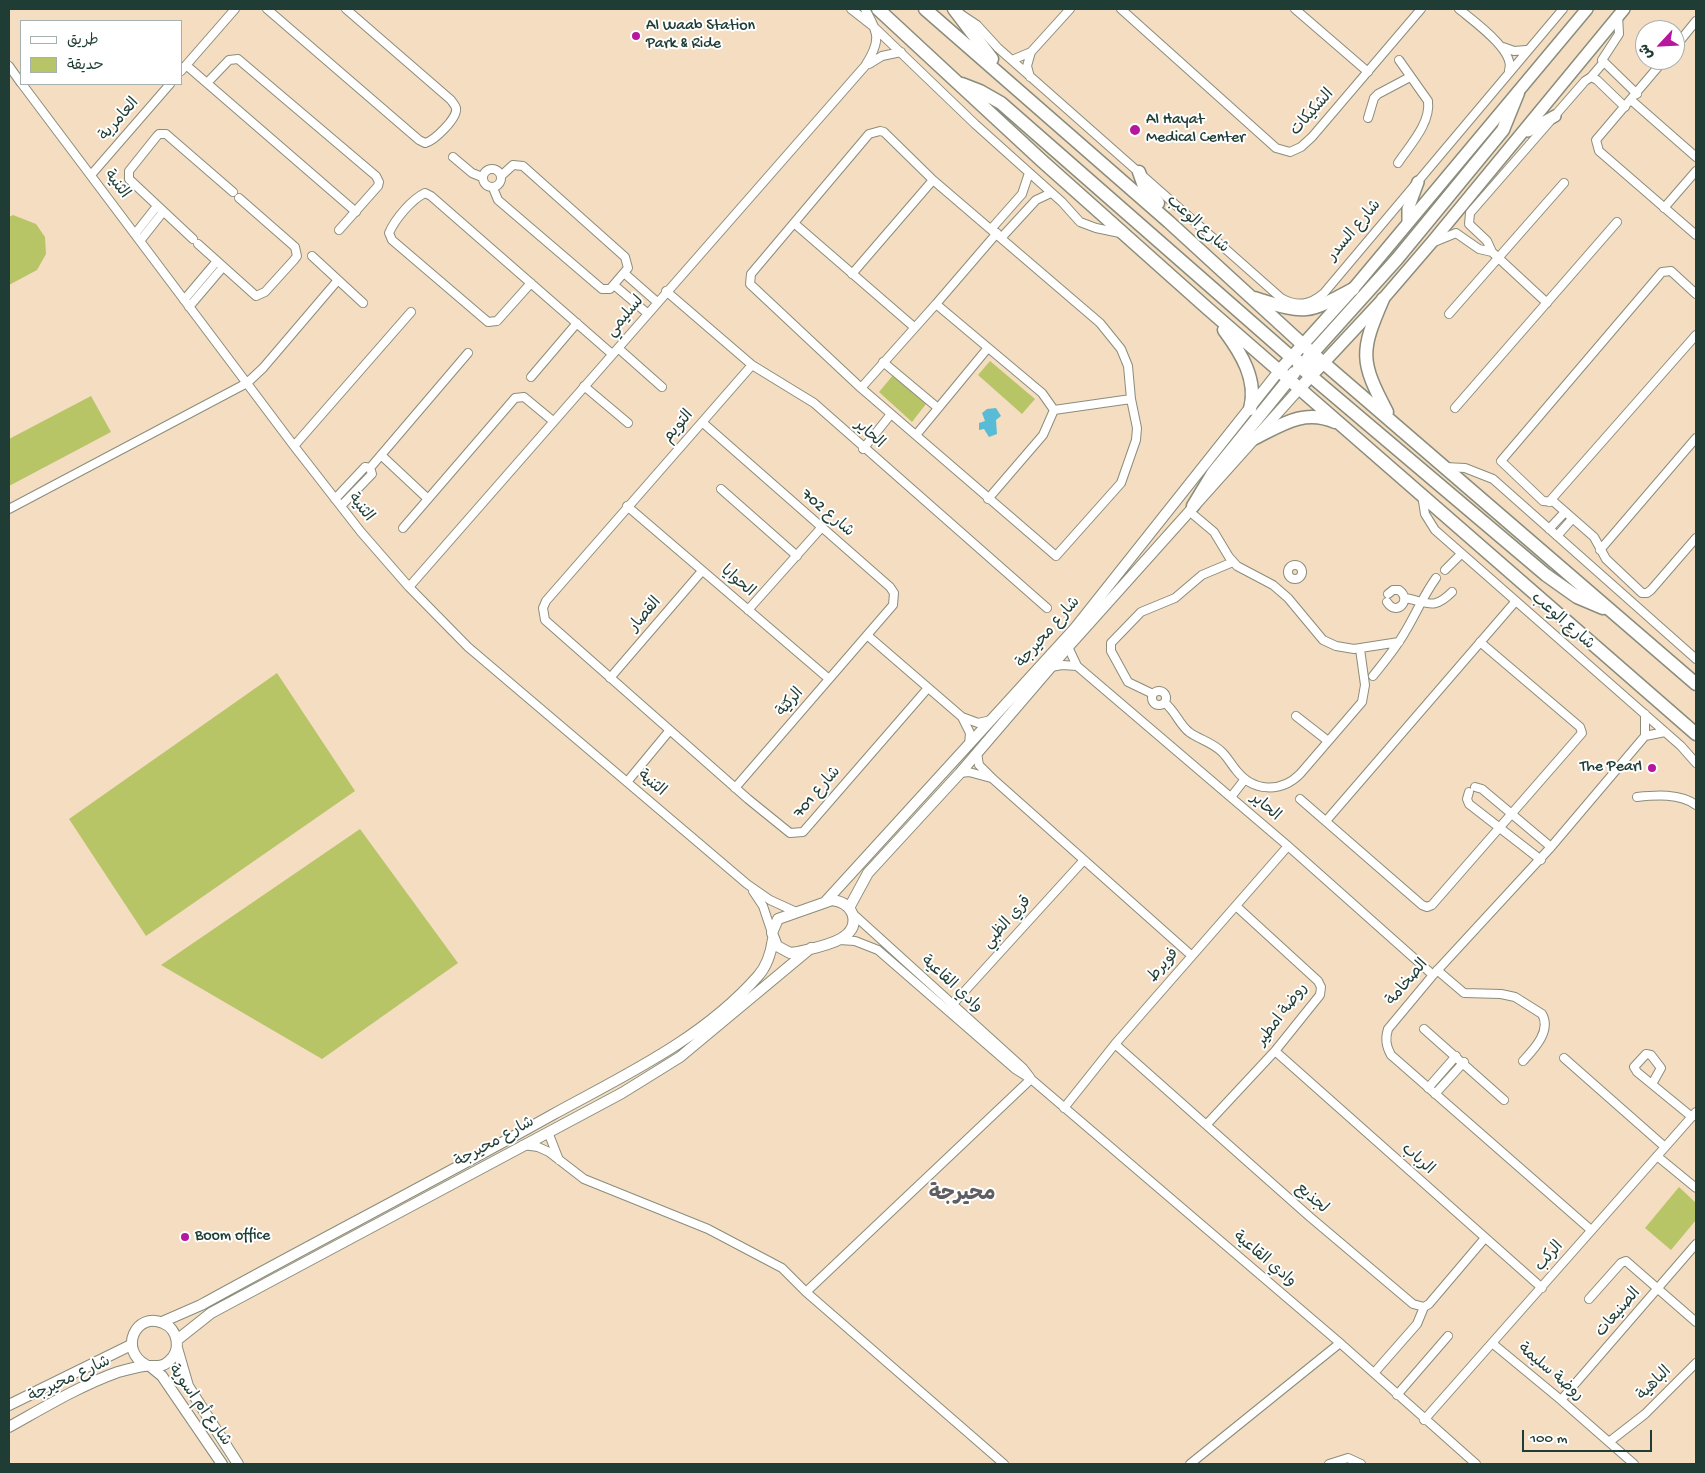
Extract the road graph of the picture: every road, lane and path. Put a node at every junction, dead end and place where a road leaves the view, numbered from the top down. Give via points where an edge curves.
1 (235, 9) edge
2 (267, 9) edge
3 (346, 9) edge
4 (851, 9) edge
5 (865, 9) edge
6 (878, 9) edge
7 (925, 9) edge
8 (954, 9) edge
9 (1070, 9) edge
10 (1121, 9) edge
11 (1295, 9) edge
12 (1421, 9) edge
13 (1459, 9) edge
14 (1563, 9) edge
15 (1587, 9) edge
16 (1621, 12) edge
17 (1696, 21) edge
18 (874, 27) junction
19 (1685, 35) edge
20 (1502, 46) junction
21 (1388, 49) junction
22 (1526, 50) junction
23 (901, 52) junction
24 (1031, 52) junction
25 (1012, 60) junction
26 (1603, 63) junction
27 (9, 66) edge
28 (865, 66) junction
29 (184, 68) edge
30 (1656, 70) edge
31 (1368, 72) junction
32 (1508, 72) junction
33 (1030, 77) junction
34 (1410, 77) junction
35 (1592, 77) junction
36 (20, 80) edge
37 (1008, 81) junction
38 (207, 83) junction
39 (957, 83) junction
40 (24, 85) edge
41 (169, 85) edge
42 (1518, 92) junction
43 (1637, 94) junction
44 (1628, 103) junction
45 (1555, 116) junction
46 (1368, 118) dead end
47 (1522, 134) junction
48 (453, 157) dead end
49 (1696, 157) edge
50 (1398, 163) dead end
51 (1696, 171) edge
52 (1139, 172) junction
53 (1029, 173) junction
54 (91, 175) junction
55 (501, 176) junction
56 (482, 177) junction
57 (933, 180) junction
58 (1418, 182) junction
59 (1564, 183) dead end
60 (493, 188) junction
61 (233, 192) dead end
62 (1051, 193) junction
63 (239, 198) dead end
64 (157, 206) junction
65 (1664, 208) junction
66 (163, 212) junction
67 (356, 212) junction
68 (1170, 222) junction
69 (1617, 222) dead end
70 (1408, 223) junction
71 (795, 224) junction
72 (339, 230) dead end
73 (997, 233) junction
74 (1126, 234) junction
75 (1696, 236) edge
76 (137, 237) junction
77 (1432, 242) junction
78 (1495, 255) junction
79 (312, 256) dead end
80 (217, 261) junction
81 (223, 267) junction
82 (624, 272) junction
83 (852, 274) junction
84 (338, 280) junction
85 (531, 282) junction
86 (614, 285) junction
87 (1353, 289) junction
88 (666, 291) junction
89 (1696, 294) edge
90 (1252, 297) junction
91 (1383, 300) junction
92 (363, 302) dead end
93 (658, 302) junction
94 (186, 303) junction
95 (1547, 303) junction
96 (936, 304) junction
97 (1207, 308) junction
98 (411, 312) dead end
99 (647, 313) junction
100 (1449, 314) dead end
101 (577, 323) junction
102 (914, 327) junction
103 (1696, 335) edge
104 (1302, 344) junction
105 (987, 349) junction
106 (615, 351) junction
107 (1312, 352) junction
108 (468, 353) dead end
109 (883, 362) junction
110 (1323, 362) junction
111 (1299, 364) junction
112 (752, 365) junction
113 (1284, 375) junction
114 (1311, 375) junction
115 (531, 378) dead end
116 (247, 383) junction
117 (584, 386) junction
118 (662, 387) dead end
119 (861, 388) junction
120 (1300, 388) junction
121 (1131, 399) junction
122 (938, 408) junction
123 (1456, 408) dead end
124 (1250, 409) junction
125 (1054, 410) junction
126 (891, 414) junction
127 (1391, 419) junction
128 (553, 421) junction
129 (702, 422) junction
130 (628, 424) dead end
131 (1347, 430) junction
132 (916, 435) junction
133 (1696, 438) edge
134 (1251, 440) junction
135 (294, 446) junction
136 (863, 448) junction
137 (381, 455) junction
138 (1445, 467) junction
139 (370, 468) junction
140 (721, 489) dead end
141 (1422, 495) junction
142 (335, 499) junction
143 (428, 499) junction
144 (988, 499) junction
145 (1549, 502) junction
146 (341, 506) junction
147 (627, 506) junction
148 (1191, 508) junction
149 (9, 509) edge
150 (1565, 512) junction
151 (1572, 519) junction
152 (822, 527) junction
153 (403, 528) dead end
154 (1549, 529) junction
155 (1557, 536) junction
156 (1696, 538) edge
157 (1600, 550) junction
158 (1461, 554) junction
159 (797, 556) junction
160 (1233, 562) junction
161 (1445, 570) dead end
162 (702, 571) junction
163 (1289, 576) dead end
164 (1436, 578) dead end
165 (409, 587) junction
166 (1276, 587) junction
167 (1452, 592) dead end
168 (1405, 598) junction
169 (1420, 602) junction
170 (1515, 602) junction
171 (1047, 608) dead end
172 (748, 610) junction
173 (1613, 611) junction
174 (867, 636) junction
175 (1399, 642) junction
176 (1480, 642) junction
177 (1068, 647) junction
178 (1360, 649) junction
179 (1696, 658) edge
180 (1077, 666) junction
181 (1051, 667) junction
182 (1373, 676) dead end
183 (610, 678) junction
184 (829, 679) junction
185 (1696, 684) edge
186 (928, 688) junction
187 (1645, 714) junction
188 (1296, 716) dead end
189 (962, 717) junction
190 (994, 718) junction
191 (670, 730) junction
192 (1665, 732) junction
193 (1696, 734) edge
194 (1645, 736) junction
195 (1328, 741) junction
196 (969, 745) junction
197 (977, 754) junction
198 (1696, 763) edge
199 (960, 773) junction
200 (993, 779) junction
201 (1245, 779) junction
202 (627, 782) junction
203 (735, 788) junction
204 (1231, 797) junction
205 (1637, 797) dead end
206 (1300, 799) dead end
207 (1696, 805) edge
208 (1512, 814) junction
209 (1326, 821) junction
210 (1502, 827) junction
211 (1288, 846) junction
212 (1551, 847) junction
213 (1084, 860) junction
214 (1541, 860) junction
215 (747, 884) junction
216 (826, 901) junction
217 (1236, 906) junction
218 (850, 910) junction
219 (794, 912) junction
220 (773, 936) junction
221 (839, 940) junction
222 (811, 948) junction
223 (1192, 956) junction
224 (1435, 972) junction
225 (953, 1004) junction
226 (1424, 1029) dead end
227 (1115, 1044) junction
228 (1275, 1051) junction
229 (1456, 1056) junction
230 (1564, 1058) dead end
231 (1523, 1061) dead end
232 (1464, 1062) junction
233 (1031, 1079) junction
234 (1652, 1084) dead end
235 (1428, 1088) junction
236 (1435, 1094) junction
237 (1504, 1100) dead end
238 (1064, 1108) junction
239 (1694, 1115) edge
240 (542, 1121) junction
241 (1207, 1124) junction
242 (548, 1132) junction
243 (523, 1145) junction
244 (1664, 1147) junction
245 (1657, 1156) junction
246 (559, 1160) junction
247 (1696, 1188) edge
248 (1591, 1230) junction
249 (1485, 1238) junction
250 (1696, 1244) edge
251 (1659, 1287) junction
252 (1542, 1288) junction
253 (806, 1292) junction
254 (1589, 1299) dead end
255 (1424, 1307) junction
256 (162, 1322) junction
257 (1696, 1322) edge
258 (1448, 1336) dead end
259 (1340, 1343) junction
260 (1492, 1343) junction
261 (131, 1344) junction
262 (177, 1344) junction
263 (1696, 1363) edge
264 (148, 1366) junction
265 (1374, 1373) junction
266 (1397, 1395) junction
267 (1561, 1400) junction
268 (9, 1405) edge
269 (1424, 1420) junction
270 (9, 1427) edge
271 (1609, 1442) junction
272 (222, 1464) edge
273 (238, 1464) edge
274 (1004, 1464) edge
275 (1190, 1464) edge
276 (1329, 1464) edge
277 (1361, 1464) edge
278 (1476, 1464) edge
279 (1634, 1464) edge

1 - 29 street
2 - 3 street via 420,140 425,143 432,141 454,116 456,108 452,100
4 - 18 street
5 - 18 street, لسليمي
6 - 39 main road, شارع الوعب
7 - 37 main road, شارع الوعب
8 - 25 street via 977,25
8 - 37 main road
9 - 24 street
10 - 31 street, الشكيكات via 1284,152 1301,147
11 - 31 street
12 - 21 street, الشكيكات
13 - 20 street
14 - 22 street, شارع السدر
15 - 42 main road
16 - 26 street via 1619,34 1602,57
16 - 47 main road
17 - 19 street
18 - 23 street
18 - 28 street, لسليمي via 877,46
20 - 22 street via 1514,51
20 - 32 street via 1510,60
21 - 31 street, الشكيكات
21 - 34 street
22 - 32 street, شارع السدر
23 - 28 street, لسليمي via 882,56
23 - 53 street
24 - 25 street
24 - 33 street via 1027,66
25 - 33 street
26 - 35 street
26 - 43 street
27 - 36 street, الثنية
28 - 88 street, لسليمي
29 - 38 street
30 - 43 street
32 - 58 street, شارع السدر
33 - 52 street
34 - 46 street via 1378,94
34 - 50 street via 1428,101 1428,113
35 - 44 street
35 - 45 street via 1584,81
37 - 68 main road, شارع الوعب
38 - 67 street
38 - 67 street via 229,60 238,59 376,176 378,186
39 - 74 main road, شارع الوعب
39 - 111 main road via 1001,103
40 - 54 street, الثنية
41 - 54 street, العامرية
42 - 70 main road
42 - 107 main road via 1503,130 1396,259
43 - 44 street
44 - 49 street
44 - 65 street via 1596,140 1596,146
45 - 47 main road
45 - 78 street via 1470,213 1469,224 1487,241
47 - 77 main road
48 - 56 street
51 - 65 street
52 - 58 street, شارع السدر via 1281,298 1299,304 1317,299 1324,293
52 - 68 main road via 1144,186
53 - 62 street
53 - 73 street via 1022,194
54 - 76 street, الثنية
55 - 56 street via 497,170 491,169
55 - 60 street via 499,185
55 - 82 street via 519,164 527,169 625,257 629,265
56 - 60 street via 487,186
57 - 71 street via 884,132 873,132
57 - 73 street
57 - 83 street
58 - 70 main road via 1410,202
59 - 78 street
60 - 86 street via 498,200 602,289 608,290
61 - 64 street via 163,133 157,136 128,175
62 - 73 street via 1036,200
62 - 74 street via 1085,225
63 - 81 street via 295,247 297,256 261,295 251,293
64 - 66 street
64 - 76 street
65 - 75 street
66 - 76 street
66 - 80 street
67 - 72 street
68 - 90 main road, شارع الوعب
69 - 95 street
70 - 87 main road
71 - 83 street
71 - 119 street via 751,274 750,284
73 - 96 street
73 - 121 street via 1110,334 1128,366
74 - 97 main road, شارع الوعب
76 - 94 street, الثنية
77 - 78 street via 1456,233 1479,249
77 - 91 main road
78 - 95 street
78 - 100 street
79 - 84 street
80 - 81 street
80 - 94 street
81 - 94 street
82 - 86 street
82 - 93 street
83 - 102 street
84 - 92 street
84 - 116 street
85 - 85 street via 425,193 418,196 389,233 392,240 488,322 496,321
85 - 101 street
86 - 99 street
87 - 90 main road via 1309,310 1293,310
87 - 104 main road
88 - 93 street, لسليمي
88 - 112 street, الحاير
89 - 145 street via 1671,271 1662,272 1502,457 1502,465 1543,501
90 - 104 main road, شارع الوعب
91 - 110 main road
91 - 127 main road via 1368,336 1365,360 1369,377
93 - 99 street, لسليمي
94 - 116 street, الثنية
95 - 123 street
96 - 102 street
96 - 105 street
97 - 113 main road, شارع الوعب
97 - 124 main road via 1235,344 1243,360 1253,388
98 - 135 street
99 - 106 street, لسليمي
101 - 106 street
101 - 115 street
102 - 109 street
103 - 145 street
104 - 107 main road, شارع الوعب
104 - 111 main road via 1306,354
105 - 122 street
105 - 125 street via 1042,393
106 - 117 street, لسليمي
106 - 118 street
107 - 110 main road, شارع الوعب
107 - 111 main road
108 - 137 street
109 - 119 street
109 - 122 street
110 - 111 main road via 1313,367
110 - 114 main road
110 - 127 main road, شارع الوعب
111 - 113 main road
111 - 114 main road
111 - 120 main road via 1296,377
112 - 129 street, التويم
112 - 136 street, الحاير via 814,404
113 - 120 main road, شارع الوعب
113 - 124 street, شارع محيرجة
113 - 148 main road
114 - 120 main road
114 - 173 main road via 1546,575 1577,597
116 - 135 street, الثنية
116 - 149 street
117 - 128 street, لسليمي
117 - 130 street
119 - 126 street
120 - 131 main road, شارع الوعب
120 - 134 street, شارع محيرجة
121 - 125 street
121 - 144 street via 1137,428 1133,453 1124,475 1111,496 1058,555
122 - 132 street
124 - 190 street, شارع محيرجة via 1075,628
125 - 144 street via 1044,435
126 - 132 street
126 - 136 street
127 - 138 main road, شارع الوعب
128 - 143 street via 524,397 515,398
128 - 165 street, لسليمي
129 - 147 street, التويم
129 - 152 street, شارع 702
131 - 134 main road via 1328,419 1309,416
131 - 141 main road, شارع الوعب
132 - 144 street
133 - 157 street
134 - 148 street, شارع محيرجة
135 - 142 street, الثنية
136 - 171 street, الحاير
137 - 139 street
137 - 143 street
138 - 154 street via 1465,468 1488,476
138 - 173 main road, شارع الوعب
139 - 142 street via 364,467
139 - 146 street via 372,474
140 - 159 street
141 - 158 street, شارع الوعب via 1429,522
141 - 193 main road, شارع الوعب
142 - 146 street, الثنية
143 - 153 street
145 - 150 street via 1554,502
146 - 165 street, الثنية
147 - 162 street, الحوايا
147 - 183 street, شارع 701 via 546,600 543,608 547,623
148 - 160 street via 1214,532
148 - 177 street, شارع محيرجة
150 - 151 street
150 - 154 street
151 - 155 street
151 - 157 street via 1594,537
152 - 159 street
152 - 174 street, شارع 702 via 890,586 894,594 893,605
154 - 155 street
155 - 179 street
156 - 157 street via 1647,593 1606,560
158 - 161 street
158 - 170 street, شارع الوعب
159 - 172 street
160 - 166 street
160 - 201 street via 1202,575 1175,598 1141,612 1110,642 1111,651 1128,682 1154,694 1163,693 1165,703 1187,731 1212,744
162 - 172 street, الحوايا
162 - 183 street, القصار
163 - 166 street
164 - 169 street
165 - 202 street, الثنية via 468,647
166 - 178 street via 1323,640 1336,646
167 - 169 street via 1436,604
168 - 168 street via 1397,609 1391,607 1387,598 1393,590 1399,590
168 - 169 street
169 - 175 street
170 - 176 street
170 - 187 street, شارع الوعب
172 - 184 street, الحوايا
173 - 185 main road, شارع الوعب
174 - 184 street, الركيّة
174 - 186 street
175 - 178 street
175 - 182 street
176 - 208 street via 1582,731 1582,736
176 - 209 street
177 - 180 street, الحاير
177 - 181 street, شارع محيرجة
178 - 195 street via 1364,698 1360,707
180 - 181 street
180 - 204 street, الحاير
181 - 197 street, شارع محيرجة
183 - 191 street, شارع 701
184 - 203 street, الركيّة
186 - 189 street
186 - 203 street, شارع 701 via 803,832 785,831
187 - 192 street, شارع الوعب
187 - 194 street
188 - 195 street
189 - 190 street via 978,723
189 - 196 street via 970,733
190 - 196 street, شارع محيرجة
191 - 202 street
191 - 203 street, شارع 701
192 - 194 street
192 - 198 street, شارع الوعب
194 - 212 street, الصخامة
195 - 201 street via 1300,774 1285,785 1268,788
196 - 216 street, شارع محيرجة
197 - 199 street, شارع محيرجة
197 - 200 street via 980,765
199 - 200 street via 969,772
199 - 218 street, شارع محيرجة via 868,873
200 - 213 street
201 - 204 street
202 - 215 street, الثنية
204 - 211 street, الحاير
205 - 207 street via 1659,795 1688,800
206 - 209 street
208 - 210 street
208 - 210 street via 1482,789 1472,790 1467,796 1470,804
208 - 212 street
209 - 210 street via 1427,907
210 - 214 street
211 - 217 street, فويرط
211 - 224 street, الحاير
212 - 214 street, الصخامة
213 - 223 street
213 - 225 street, قري الظبي
214 - 224 street, الصخامة
215 - 219 street, الثنية
215 - 220 street, الثنية via 764,906
216 - 218 street via 838,901
216 - 219 street
217 - 223 street, فويرط
217 - 228 street, روضة امطير via 1321,987 1320,995
218 - 221 street, شارع محيرجة via 853,926
218 - 225 street, وادي القاعية
219 - 220 street via 778,919
220 - 222 street via 777,946 790,953
220 - 240 street, شارع محيرجة via 768,959 757,977 701,1026 667,1051
221 - 222 street
221 - 233 street, وادي القاعية via 855,940 878,950 1015,1069
222 - 242 street, شارع محيرجة via 680,1057 622,1094
223 - 227 street, فويرط
224 - 231 street, الحاير via 1464,993 1515,997 1542,1014 1545,1024 1542,1036
224 - 235 street, الصخامة via 1388,1029 1386,1036 1391,1055
225 - 233 street, وادي القاعية
226 - 229 street
227 - 238 street, فويرط
227 - 241 street, لجذيع
228 - 241 street, روضة امطير
228 - 249 street, الرباب
229 - 232 street
229 - 235 street
230 - 244 street
232 - 236 street
232 - 237 street
233 - 238 street, وادي القاعية
233 - 253 street
234 - 239 street
235 - 236 street, الصخامة
236 - 248 street, الصخامة
238 - 259 street, وادي القاعية
239 - 244 street, الركب
240 - 242 street
240 - 256 street, شارع محيرجة via 201,1305
241 - 255 street, لجذيع via 1413,1304
242 - 243 street, شارع محيرجة
242 - 246 street
243 - 246 street via 538,1147
243 - 262 street, شارع محيرجة via 211,1313
244 - 245 street, الركب
245 - 247 street
245 - 248 street, الركب
246 - 253 street via 584,1179 708,1229 782,1268
248 - 252 street, الركب
249 - 252 street, الرباب
249 - 255 street via 1430,1304
250 - 251 street, الصنيعات
251 - 254 street via 1625,1260
251 - 257 street
251 - 267 street, الصنيعات
252 - 260 street, الركب
253 - 274 street
255 - 265 street via 1418,1324
256 - 261 street via 140,1325
256 - 262 street via 174,1333
258 - 266 street
259 - 265 street, وادي القاعية
259 - 275 street
260 - 267 street, روضة سليمة
260 - 269 street, الركب
261 - 264 street via 135,1357
261 - 268 street, شارع محيرجة
262 - 264 street via 170,1361 164,1365
262 - 273 street, شارع أم اسوية via 188,1386
263 - 271 street, الباهية via 1641,1418
264 - 270 street, شارع محيرجة via 96,1380
264 - 272 street, شارع أم اسوية via 162,1376
265 - 266 street, وادي القاعية
266 - 269 street, وادي القاعية
267 - 271 street, روضة سليمة
269 - 278 street, وادي القاعية
271 - 279 street, روضة سليمة
276 - 277 street via 1348,1458

